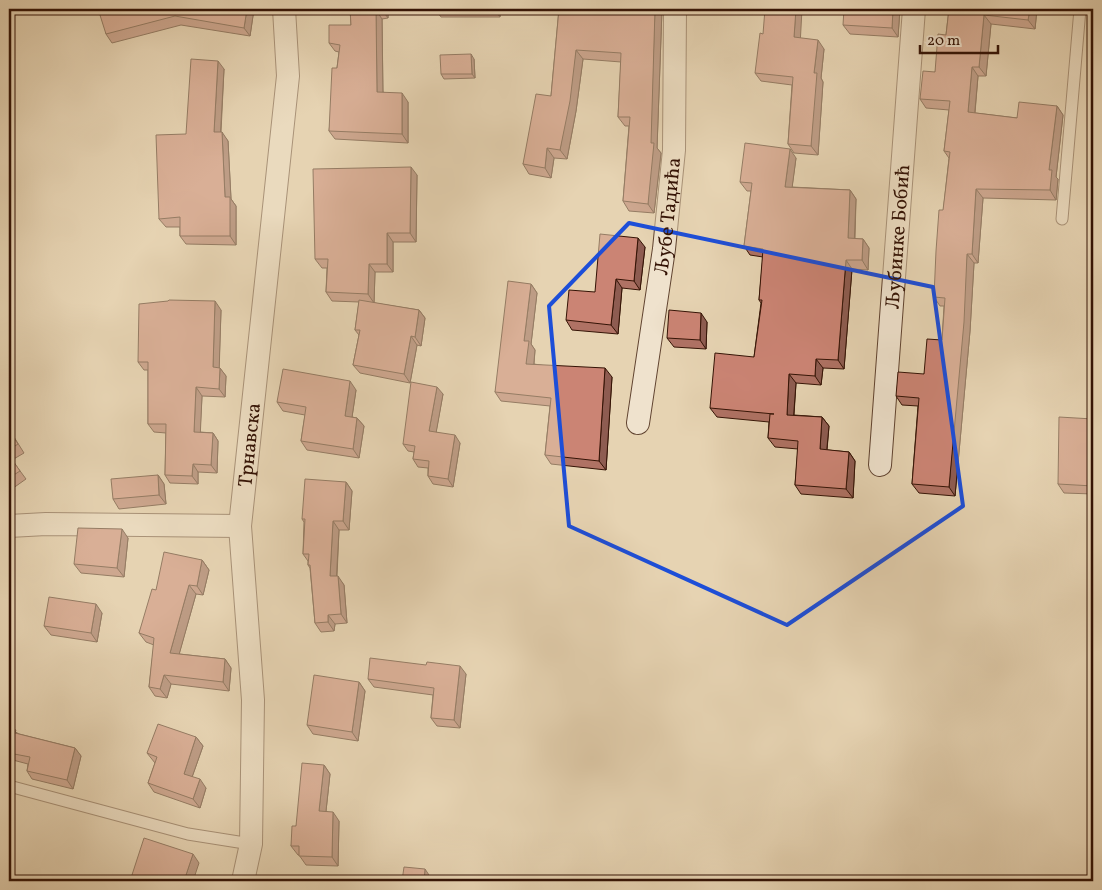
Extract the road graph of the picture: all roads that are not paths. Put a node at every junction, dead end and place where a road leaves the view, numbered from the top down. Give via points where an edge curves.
1 (284, 9) edge
2 (675, 9) edge
3 (914, 9) edge
4 (1080, 9) edge
5 (1062, 219) dead end
6 (638, 423) dead end
7 (880, 465) dead end
8 (9, 526) edge
9 (240, 526) junction
10 (9, 786) edge
11 (250, 844) junction
12 (243, 881) edge

1 - 9 street, Трнавска via 288,76
2 - 6 street, Љубе Тадића via 674,150 664,249
3 - 7 street, Љубинке Бобић
4 - 5 lane
8 - 9 street
9 - 11 street, Трнавска via 253,700
10 - 11 lane via 188,834
11 - 12 street, Трнавска

